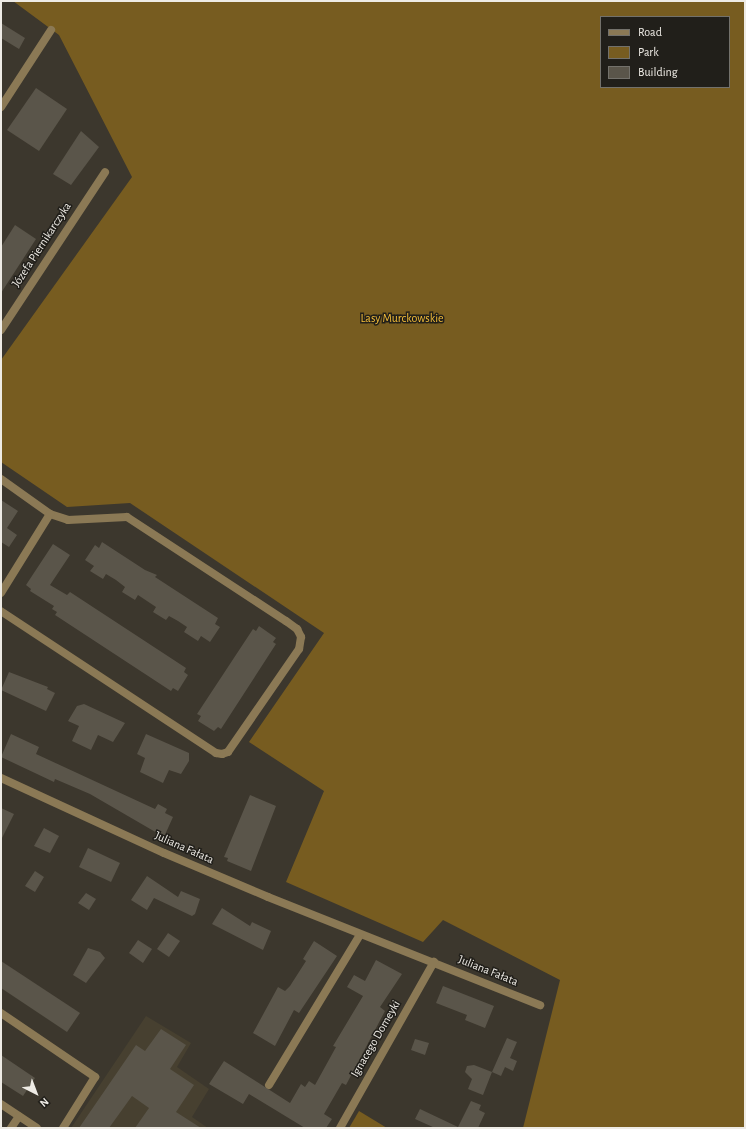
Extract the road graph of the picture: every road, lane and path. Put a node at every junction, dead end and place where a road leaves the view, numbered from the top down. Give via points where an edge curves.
1 (51, 30) dead end
2 (1, 107) edge
3 (105, 172) dead end
4 (1, 330) edge
5 (1, 479) edge
6 (50, 514) junction
7 (1, 593) edge
8 (1, 612) edge
9 (1, 778) edge
10 (360, 935) junction
11 (434, 962) junction
12 (540, 1005) dead end
13 (1, 1013) edge
14 (269, 1085) dead end
15 (1, 1104) edge
16 (19, 1116) junction
17 (10, 1128) edge
18 (37, 1128) edge
19 (63, 1128) edge
20 (340, 1128) edge

1 - 2 street
3 - 4 street, Józefa Piernikarczyka
5 - 6 street
6 - 7 street
6 - 8 street via 68,520 128,517 297,629 301,637 298,649 228,752 222,754 216,753
9 - 10 street, Juliana Fałata via 164,853
10 - 11 street, Juliana Fałata
10 - 14 street
11 - 12 street, Juliana Fałata
11 - 20 street, Ignacego Domeyki
13 - 19 street via 95,1077
15 - 16 street
16 - 17 street
16 - 18 street

